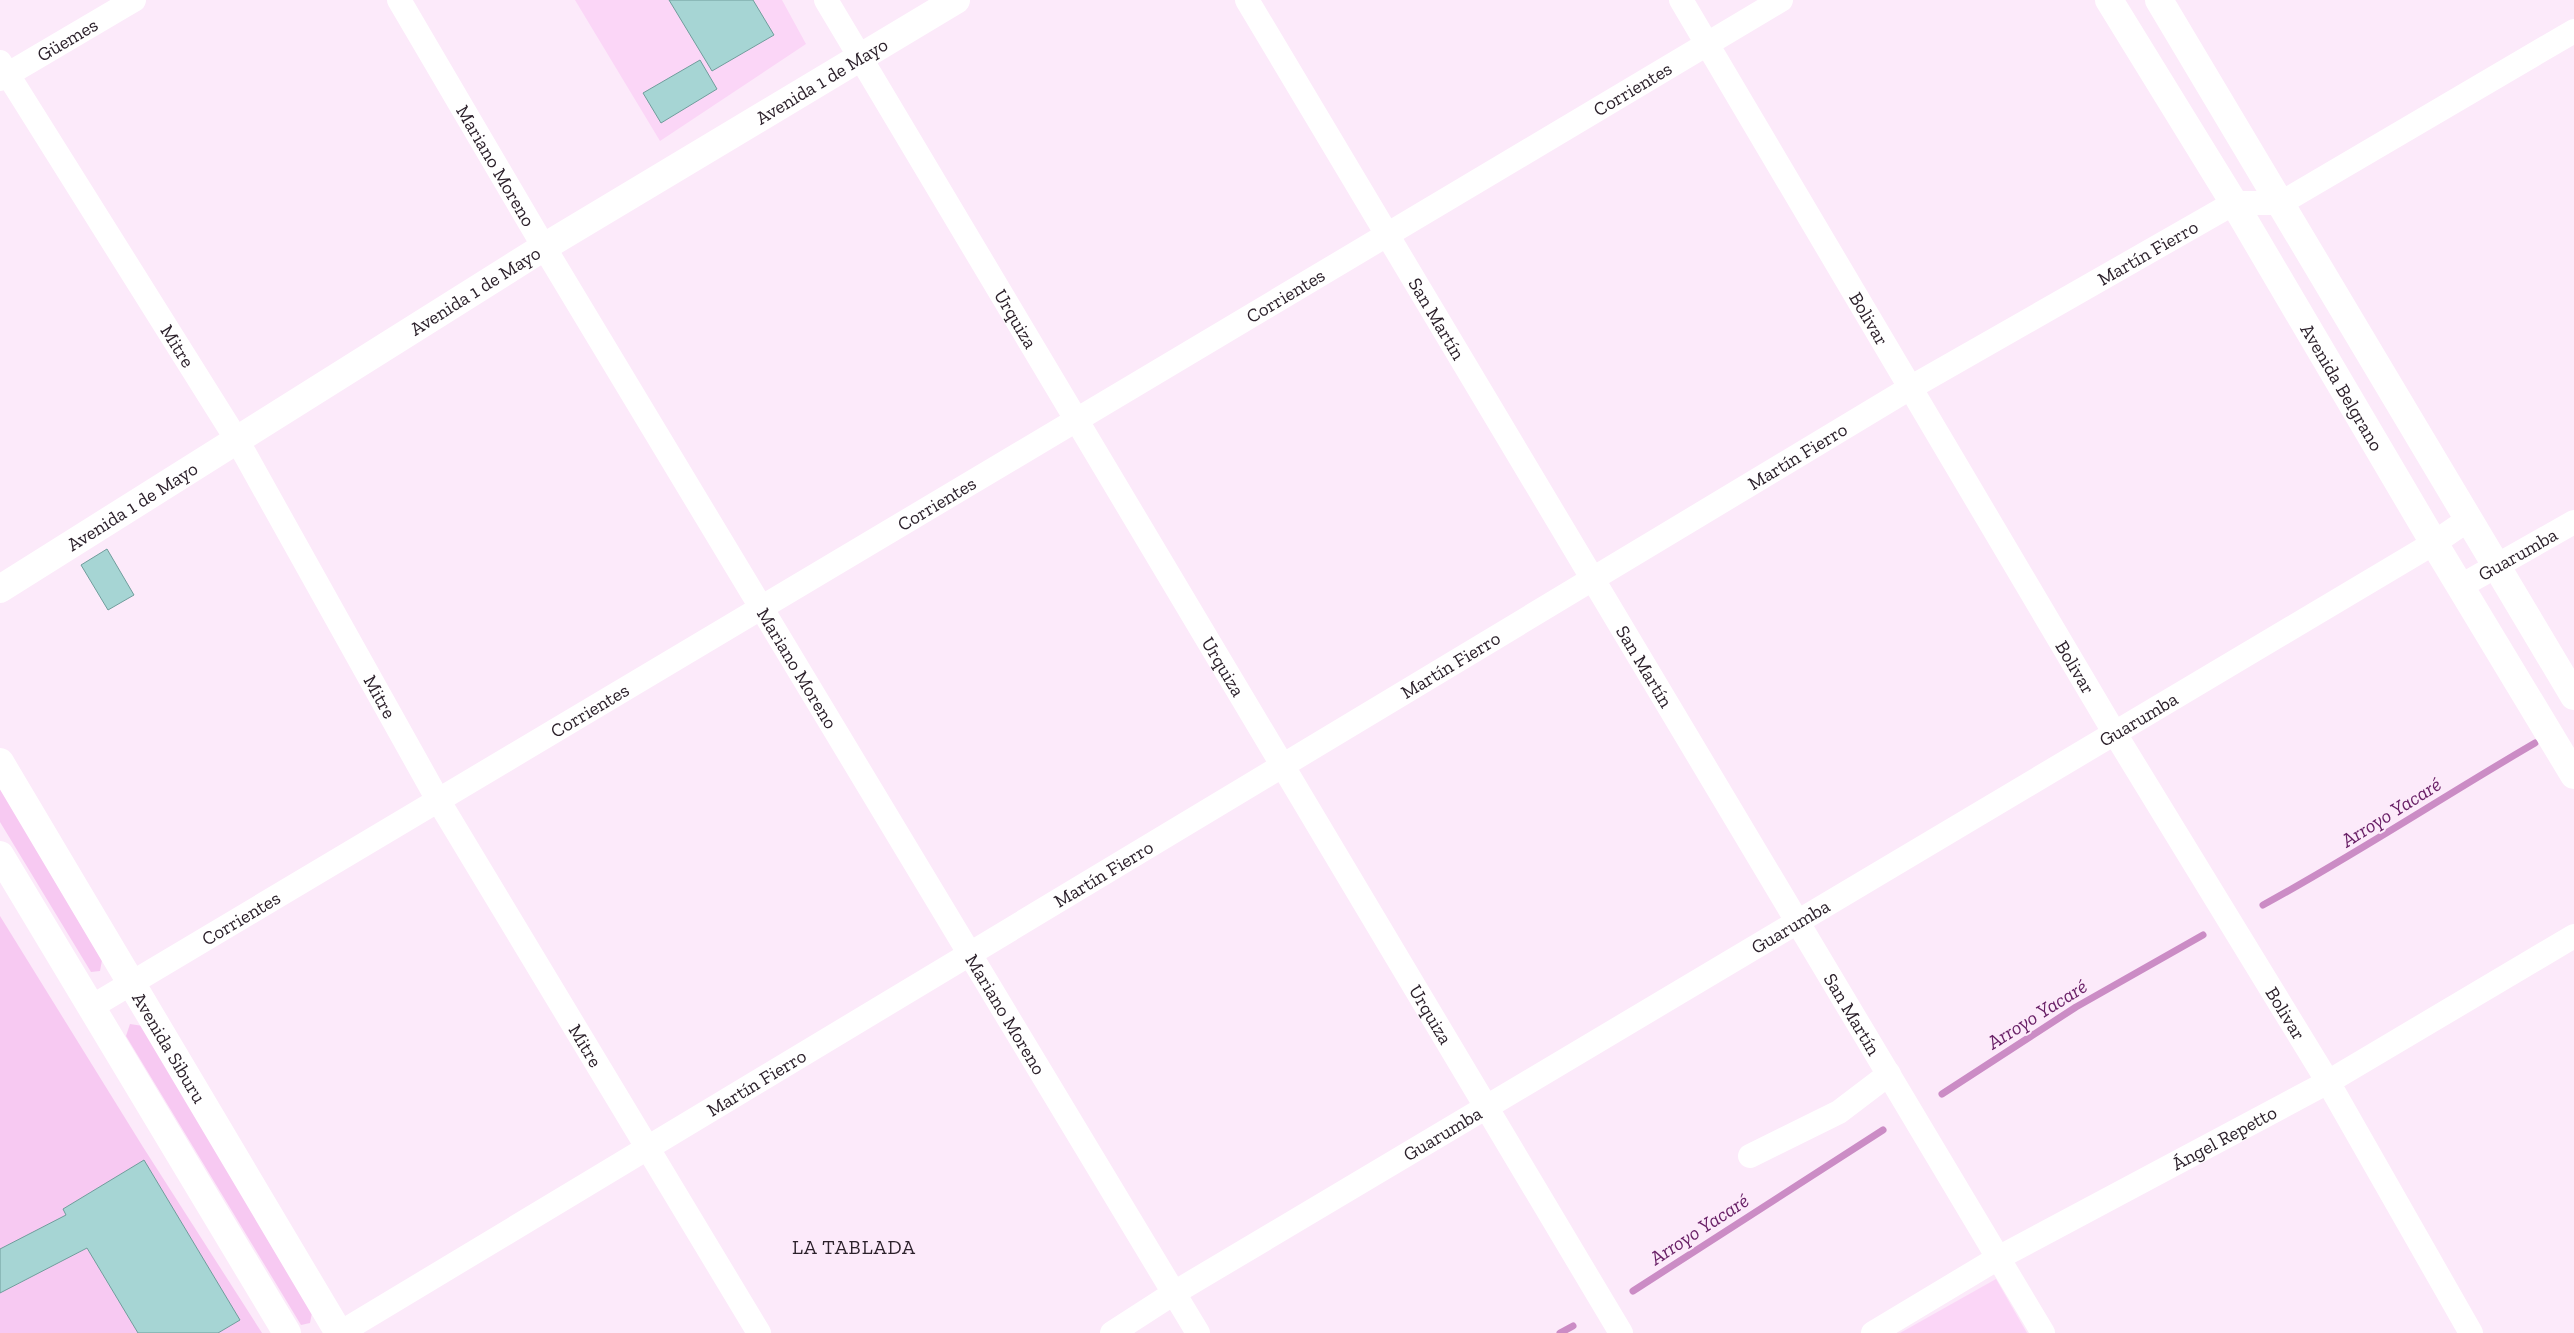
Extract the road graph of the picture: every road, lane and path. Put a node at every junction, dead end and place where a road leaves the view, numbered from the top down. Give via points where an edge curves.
1 (134, 0) edge
2 (399, 0) edge
3 (826, 0) edge
4 (956, 0) edge
5 (1247, 0) edge
6 (1681, 0) edge
7 (1781, 0) edge
8 (2109, 0) edge
9 (2159, 0) edge
10 (2574, 31) edge
11 (1707, 44) junction
12 (860, 57) junction
13 (3, 72) edge
14 (2234, 203) junction
15 (2281, 203) junction
16 (1387, 235) junction
17 (544, 246) junction
18 (1910, 388) junction
19 (1077, 420) junction
20 (237, 440) junction
21 (2469, 519) junction
22 (2574, 522) edge
23 (2434, 543) junction
24 (2495, 565) junction
25 (1593, 579) junction
26 (2461, 586) junction
27 (0, 589) edge
28 (761, 608) junction
29 (2574, 696) edge
30 (2114, 732) junction
31 (0, 762) edge
32 (1283, 766) junction
33 (2574, 775) edge
34 (438, 800) junction
35 (0, 855) edge
36 (1797, 921) junction
37 (2574, 936) edge
38 (970, 954) junction
39 (132, 983) junction
40 (93, 1006) junction
41 (1889, 1074) junction
42 (2328, 1082) junction
43 (1486, 1107) junction
44 (647, 1148) junction
45 (1750, 1156) dead end
46 (1998, 1258) junction
47 (1174, 1293) junction
48 (287, 1333) edge
49 (339, 1333) edge
50 (759, 1333) edge
51 (1112, 1333) edge
52 (1198, 1333) edge
53 (1621, 1333) edge
54 (1873, 1333) edge
55 (2043, 1333) edge
56 (2471, 1333) edge

1 - 13 street, Güemes
2 - 17 street, Mariano Moreno
3 - 12 street, Urquiza
4 - 12 main road, Avenida 1 de Mayo
5 - 16 street, San Martín
6 - 11 street, Bolivar
7 - 11 street, Corrientes
8 - 14 main road, Avenida Belgrano
9 - 15 main road
10 - 15 street
11 - 16 street, Corrientes
11 - 18 street, Bolivar
12 - 17 main road, Avenida 1 de Mayo
12 - 19 street, Urquiza
13 - 20 street, Mitre
14 - 15 street, Martín Fierro
14 - 18 street, Martín Fierro
14 - 23 main road, Avenida Belgrano
15 - 21 main road
16 - 19 street, Corrientes
16 - 25 street, San Martín
17 - 20 main road, Avenida 1 de Mayo
17 - 28 street, Mariano Moreno
18 - 25 street, Martín Fierro
18 - 30 street, Bolivar
19 - 28 street, Corrientes
19 - 32 street, Urquiza
20 - 27 main road, Avenida 1 de Mayo
20 - 34 street, Mitre
21 - 23 street, Guarumba
21 - 24 main road
22 - 24 street, Guarumba
23 - 26 main road, Avenida Belgrano
23 - 30 street, Guarumba
24 - 26 street, Guarumba
24 - 29 main road
25 - 32 street, Martín Fierro
25 - 36 street, San Martín
26 - 33 main road, Avenida Belgrano
28 - 34 street, Corrientes
28 - 38 street, Mariano Moreno
30 - 36 street, Guarumba
30 - 42 street, Bolivar
31 - 39 main road, Avenida Siburu
32 - 38 street, Martín Fierro
32 - 43 street, Urquiza
34 - 39 street, Corrientes
34 - 44 street, Mitre
35 - 40 main road
36 - 41 street, San Martín
36 - 43 street, Guarumba
37 - 42 street, Ángel Repetto
38 - 44 street, Martín Fierro
38 - 47 street, Mariano Moreno
39 - 40 street, Corrientes
39 - 49 main road, Avenida Siburu
40 - 48 main road
41 - 45 street via 1839,1112
41 - 46 street, San Martín
42 - 46 street, Ángel Repetto
42 - 56 street, Bolivar
43 - 47 street, Guarumba
43 - 53 street, Urquiza
44 - 49 street, Martín Fierro
44 - 50 street, Mitre
46 - 54 street, Ángel Repetto
46 - 55 street, San Martín
47 - 51 street, Guarumba
47 - 52 street, Mariano Moreno

